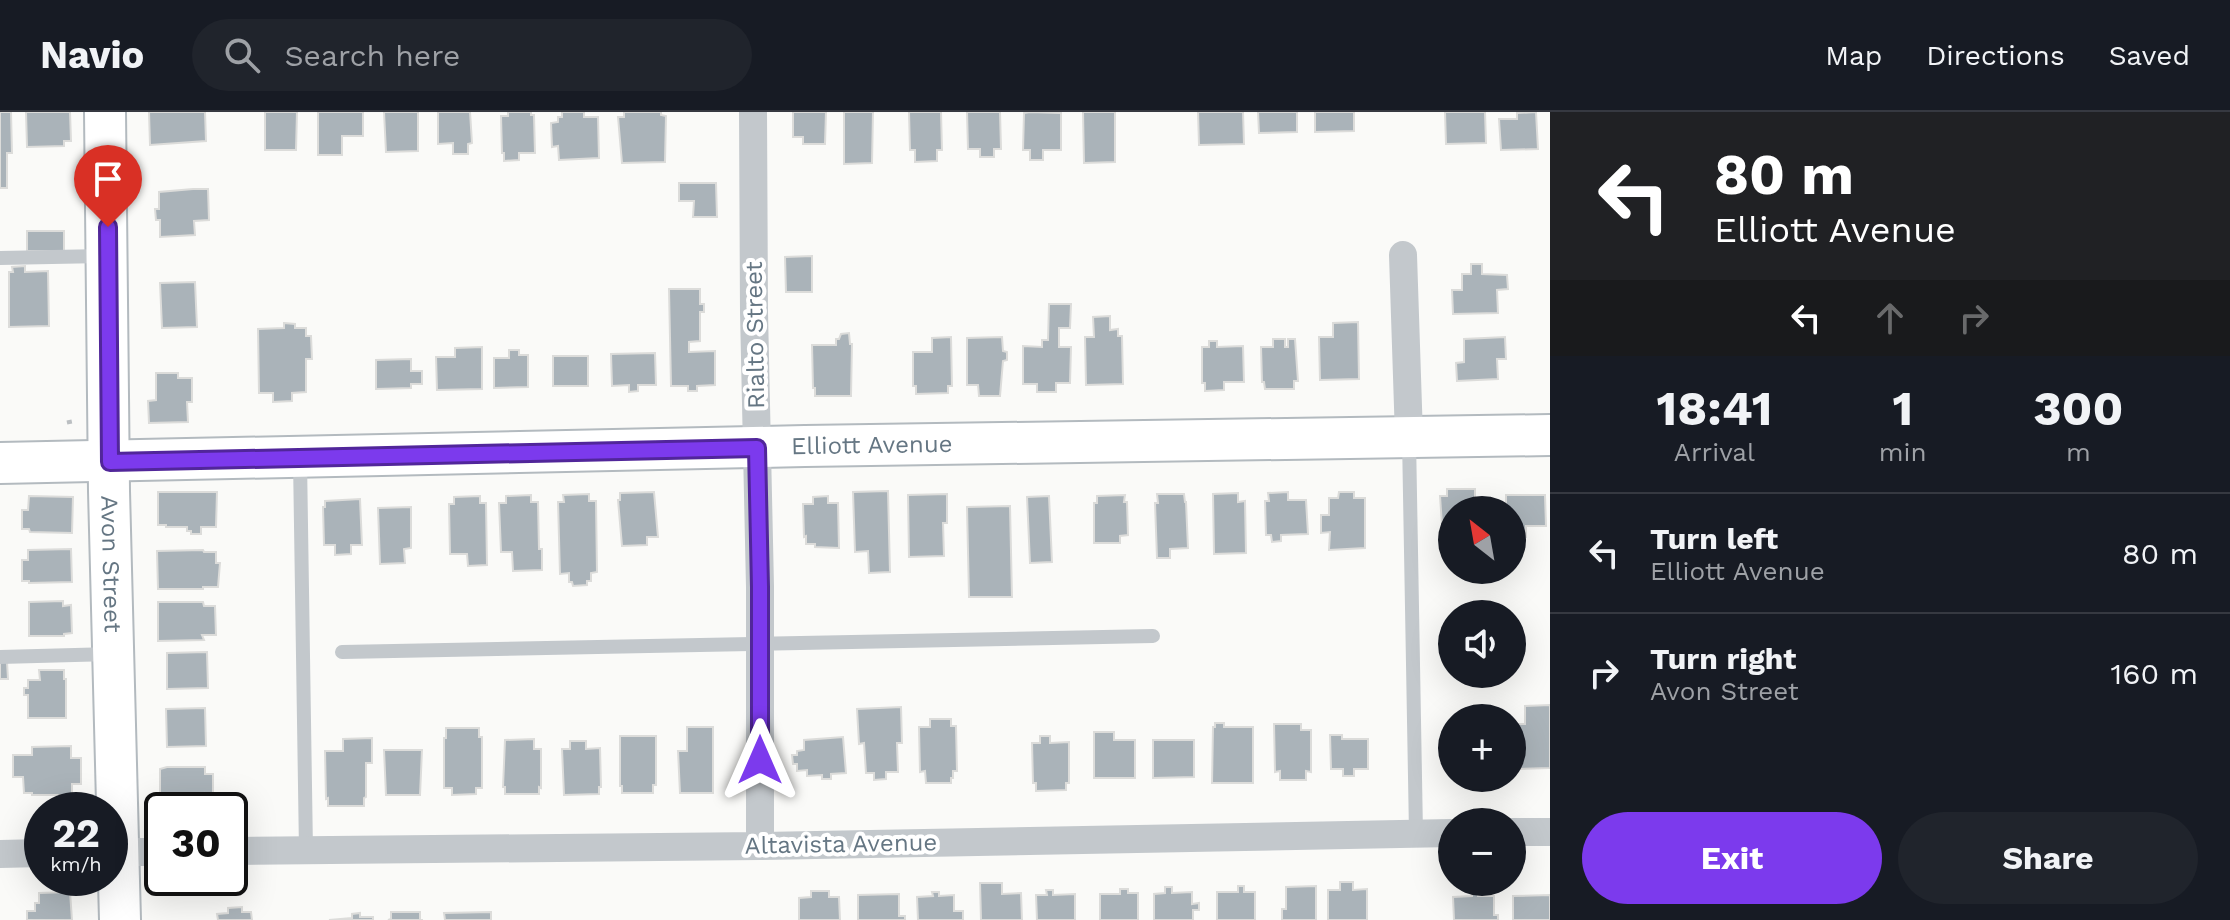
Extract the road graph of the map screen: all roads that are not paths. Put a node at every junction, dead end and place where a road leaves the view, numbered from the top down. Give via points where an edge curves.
1 (105, 112) edge
2 (753, 112) edge
3 (1403, 255) dead end
4 (108, 256) junction
5 (0, 258) edge
6 (1550, 435) edge
7 (1409, 437) junction
8 (757, 448) junction
9 (300, 458) junction
10 (110, 462) junction
11 (0, 463) edge
12 (1153, 636) dead end
13 (759, 645) junction
14 (342, 652) dead end
15 (115, 654) junction
16 (0, 657) edge
17 (114, 792) edge
18 (1526, 832) edge
19 (1550, 832) edge
20 (1416, 833) junction
21 (1438, 833) edge
22 (760, 846) junction
23 (248, 851) edge
24 (306, 851) junction
25 (24, 853) edge
26 (0, 854) edge
27 (118, 896) edge
28 (120, 920) edge

1 - 4 street, Avon Street
2 - 8 street, Rialto Street
3 - 7 street
4 - 5 lane
4 - 10 street, Avon Street
6 - 7 street, Elliott Avenue
7 - 8 street, Elliott Avenue
7 - 20 lane
8 - 9 street, Elliott Avenue
8 - 13 street, Rialto Street
9 - 10 street, Elliott Avenue
9 - 24 lane
10 - 11 street, Elliott Avenue
10 - 15 street, Avon Street
12 - 13 lane
13 - 14 lane
13 - 22 street, Rialto Street
15 - 16 lane
15 - 17 street, Avon Street
18 - 19 street
20 - 21 street, Altavista Avenue
20 - 22 street, Altavista Avenue
22 - 24 street, Altavista Avenue
23 - 24 street, Altavista Avenue
25 - 26 street
27 - 28 street, Avon Street

